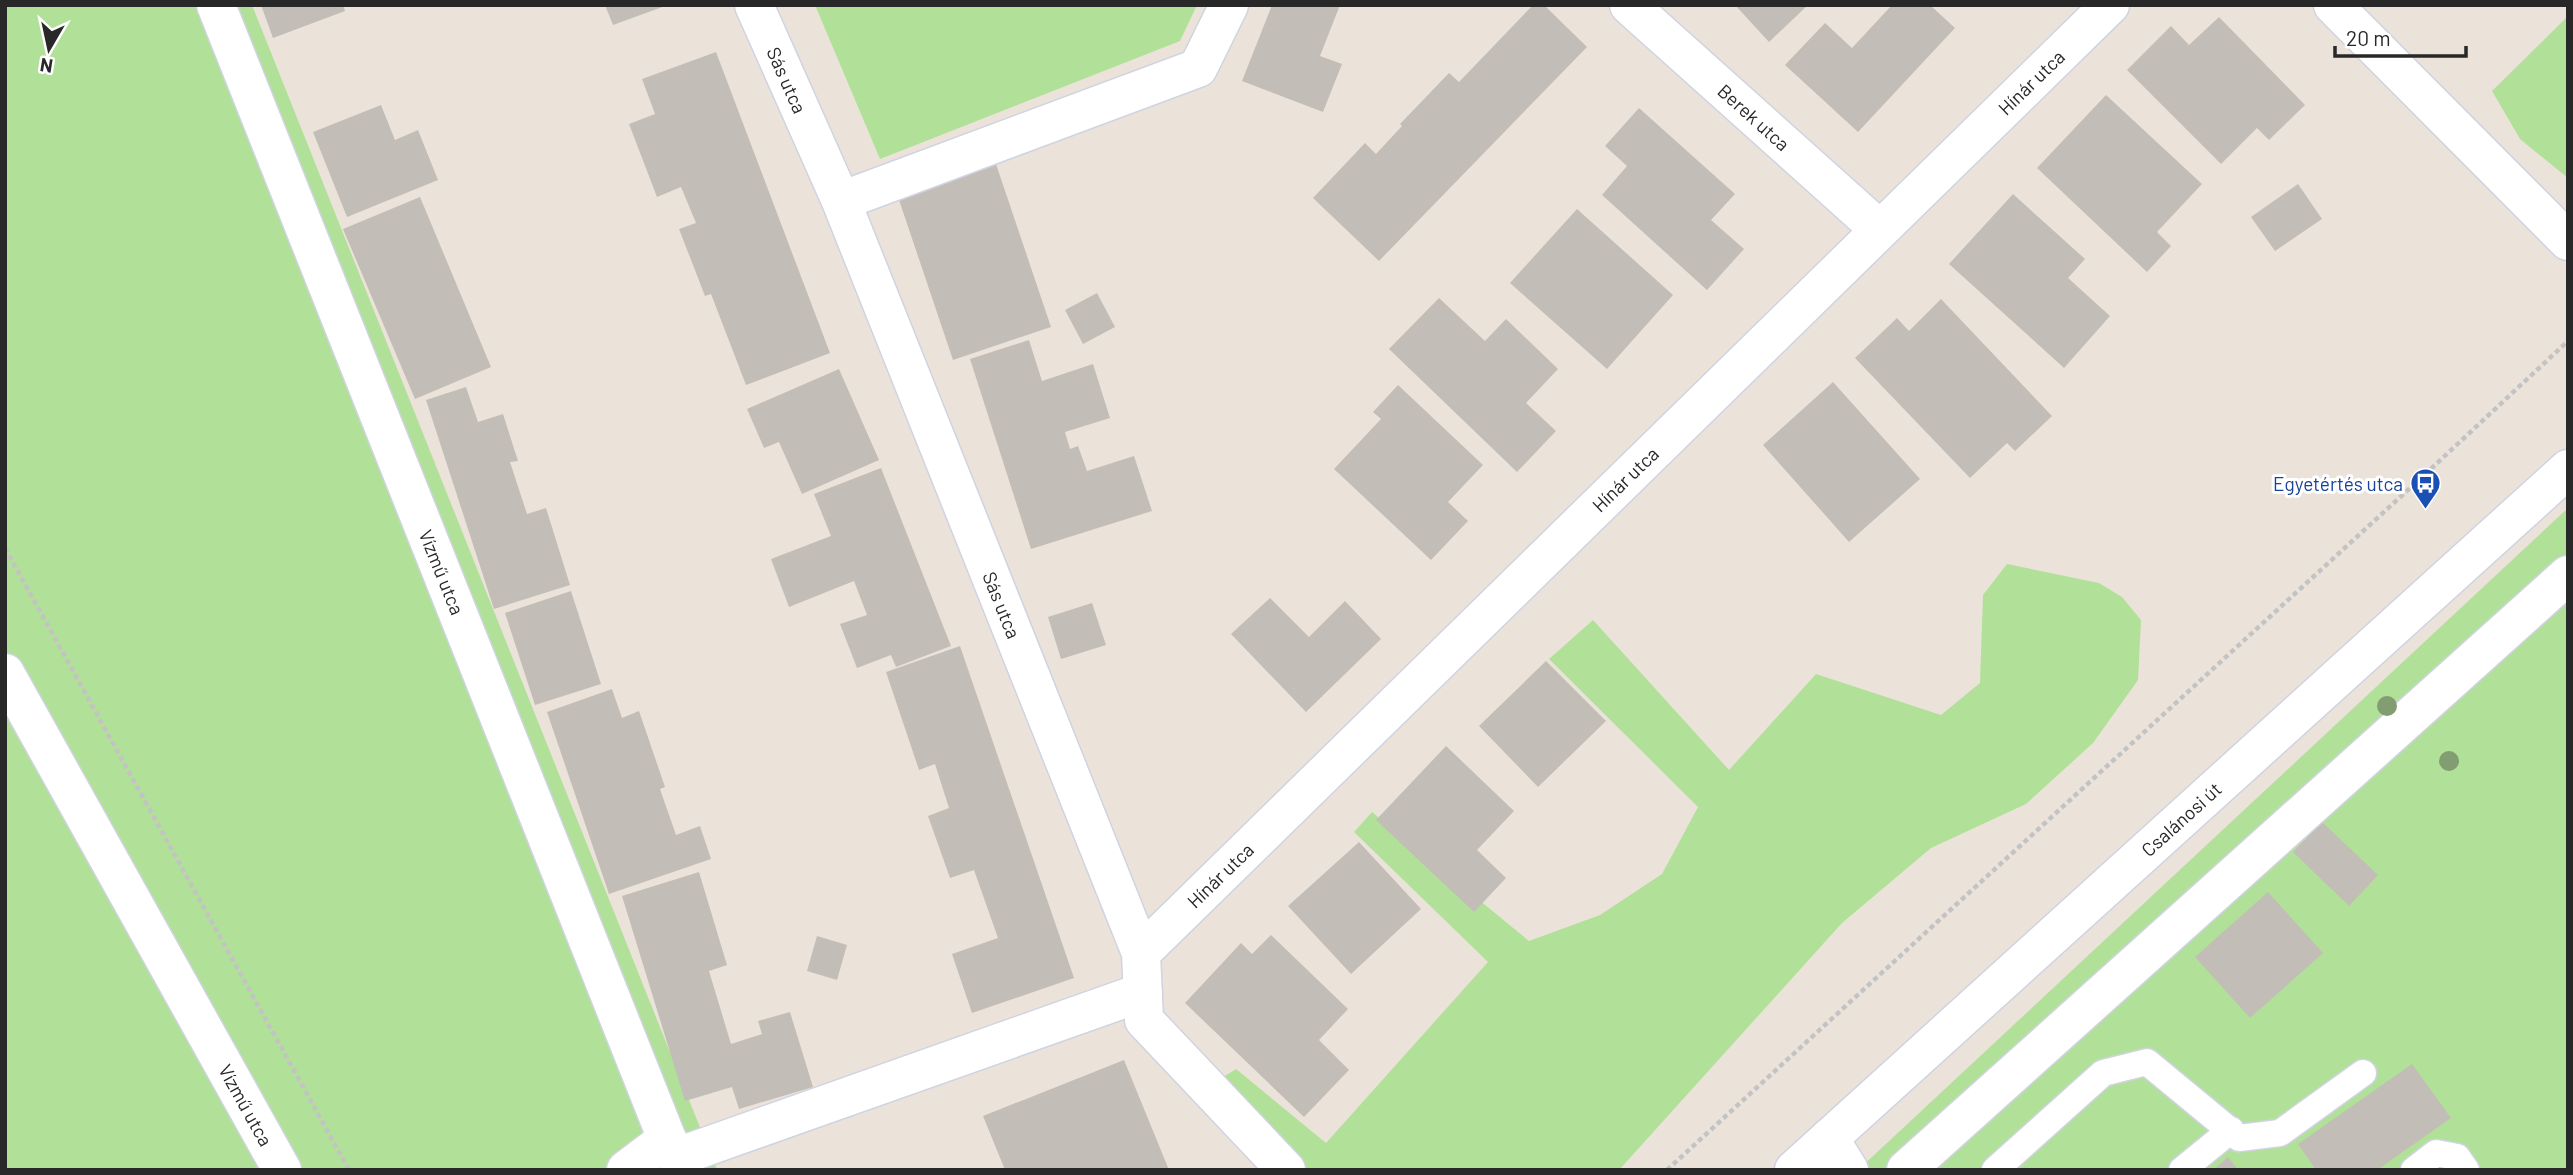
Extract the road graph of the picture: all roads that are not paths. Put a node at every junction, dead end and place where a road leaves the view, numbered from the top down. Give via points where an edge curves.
1 (216, 5) edge
2 (754, 5) edge
3 (1229, 5) edge
4 (1629, 5) edge
5 (2110, 5) edge
6 (2333, 5) edge
7 (841, 201) junction
8 (1880, 229) junction
9 (2568, 241) edge
10 (2568, 469) edge
11 (2568, 575) edge
12 (5, 673) edge
13 (1141, 953) junction
14 (1143, 992) junction
15 (2363, 1073) dead end
16 (2231, 1130) junction
17 (1829, 1138) junction
18 (676, 1155) edge
19 (282, 1170) edge
20 (626, 1170) edge
21 (1286, 1170) edge
22 (1794, 1170) edge
23 (1849, 1170) edge
24 (1906, 1170) edge
25 (1995, 1170) edge
26 (2182, 1170) edge
27 (2414, 1170) edge
28 (2466, 1170) edge

1 - 18 street, Vízmű utca
2 - 7 street, Sás utca
3 - 7 street via 1198,68
4 - 8 street, Berek utca
5 - 8 street, Hínár utca
6 - 9 street
7 - 13 street, Sás utca
8 - 13 street, Hínár utca
10 - 17 street, Csalánosi út
11 - 24 street
12 - 19 street, Vízmű utca
13 - 14 street, Sás utca
14 - 18 street
14 - 21 street, Sás utca via 1144,1020
15 - 16 lane via 2280,1133 2239,1138
16 - 25 lane via 2147,1062 2103,1073
16 - 26 lane
17 - 22 street, Csalánosi út
17 - 23 street
18 - 20 street
27 - 28 lane via 2436,1153 2457,1157

